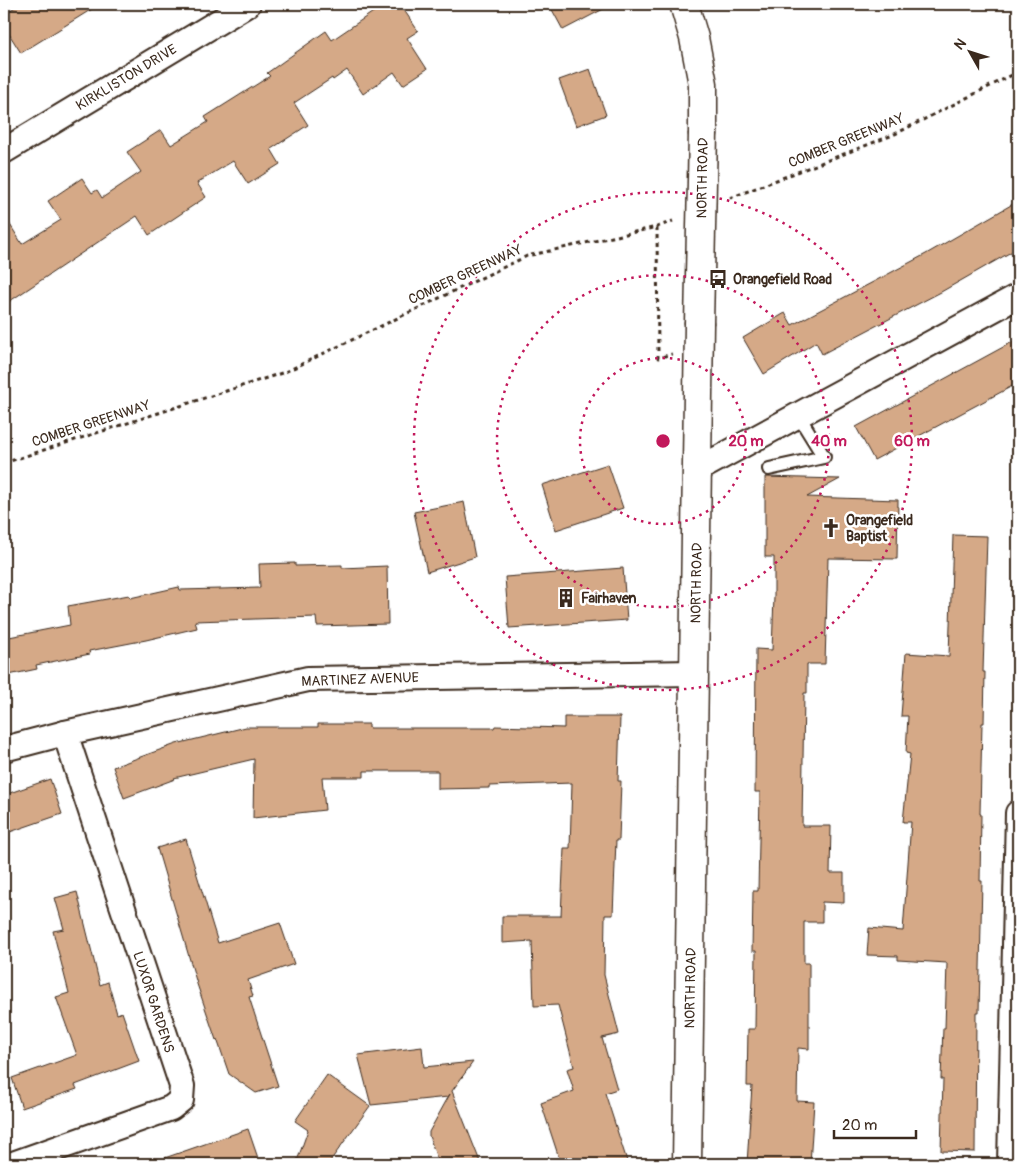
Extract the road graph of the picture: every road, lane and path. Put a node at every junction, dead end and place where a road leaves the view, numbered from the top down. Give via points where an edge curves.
1 (248, 4) edge
2 (684, 4) edge
3 (1018, 72) edge
4 (4, 151) edge
5 (729, 199) dead end
6 (675, 220) dead end
7 (657, 227) junction
8 (1018, 296) edge
9 (658, 358) dead end
10 (798, 415) junction
11 (4, 463) edge
12 (768, 469) dead end
13 (697, 470) junction
14 (694, 673) junction
15 (65, 733) junction
16 (4, 749) edge
17 (1018, 813) edge
18 (13, 1164) edge
19 (687, 1164) edge
20 (1010, 1164) edge

1 - 4 street, KIRKLISTON DRIVE
2 - 13 street, NORTH ROAD, bridge via 703,84
3 - 5 path, COMBER GREENWAY via 893,135
6 - 7 path, COMBER GREENWAY
7 - 9 path
7 - 11 path, COMBER GREENWAY via 527,256 285,372
8 - 10 street
10 - 12 lane via 824,457
10 - 13 street
13 - 14 street, NORTH ROAD
14 - 15 street, MARTINEZ AVENUE via 308,679
14 - 19 street, NORTH ROAD
15 - 16 street, MARTINEZ AVENUE
15 - 18 street, LUXOR GARDENS via 182,1086 181,1100 171,1108
17 - 20 street

